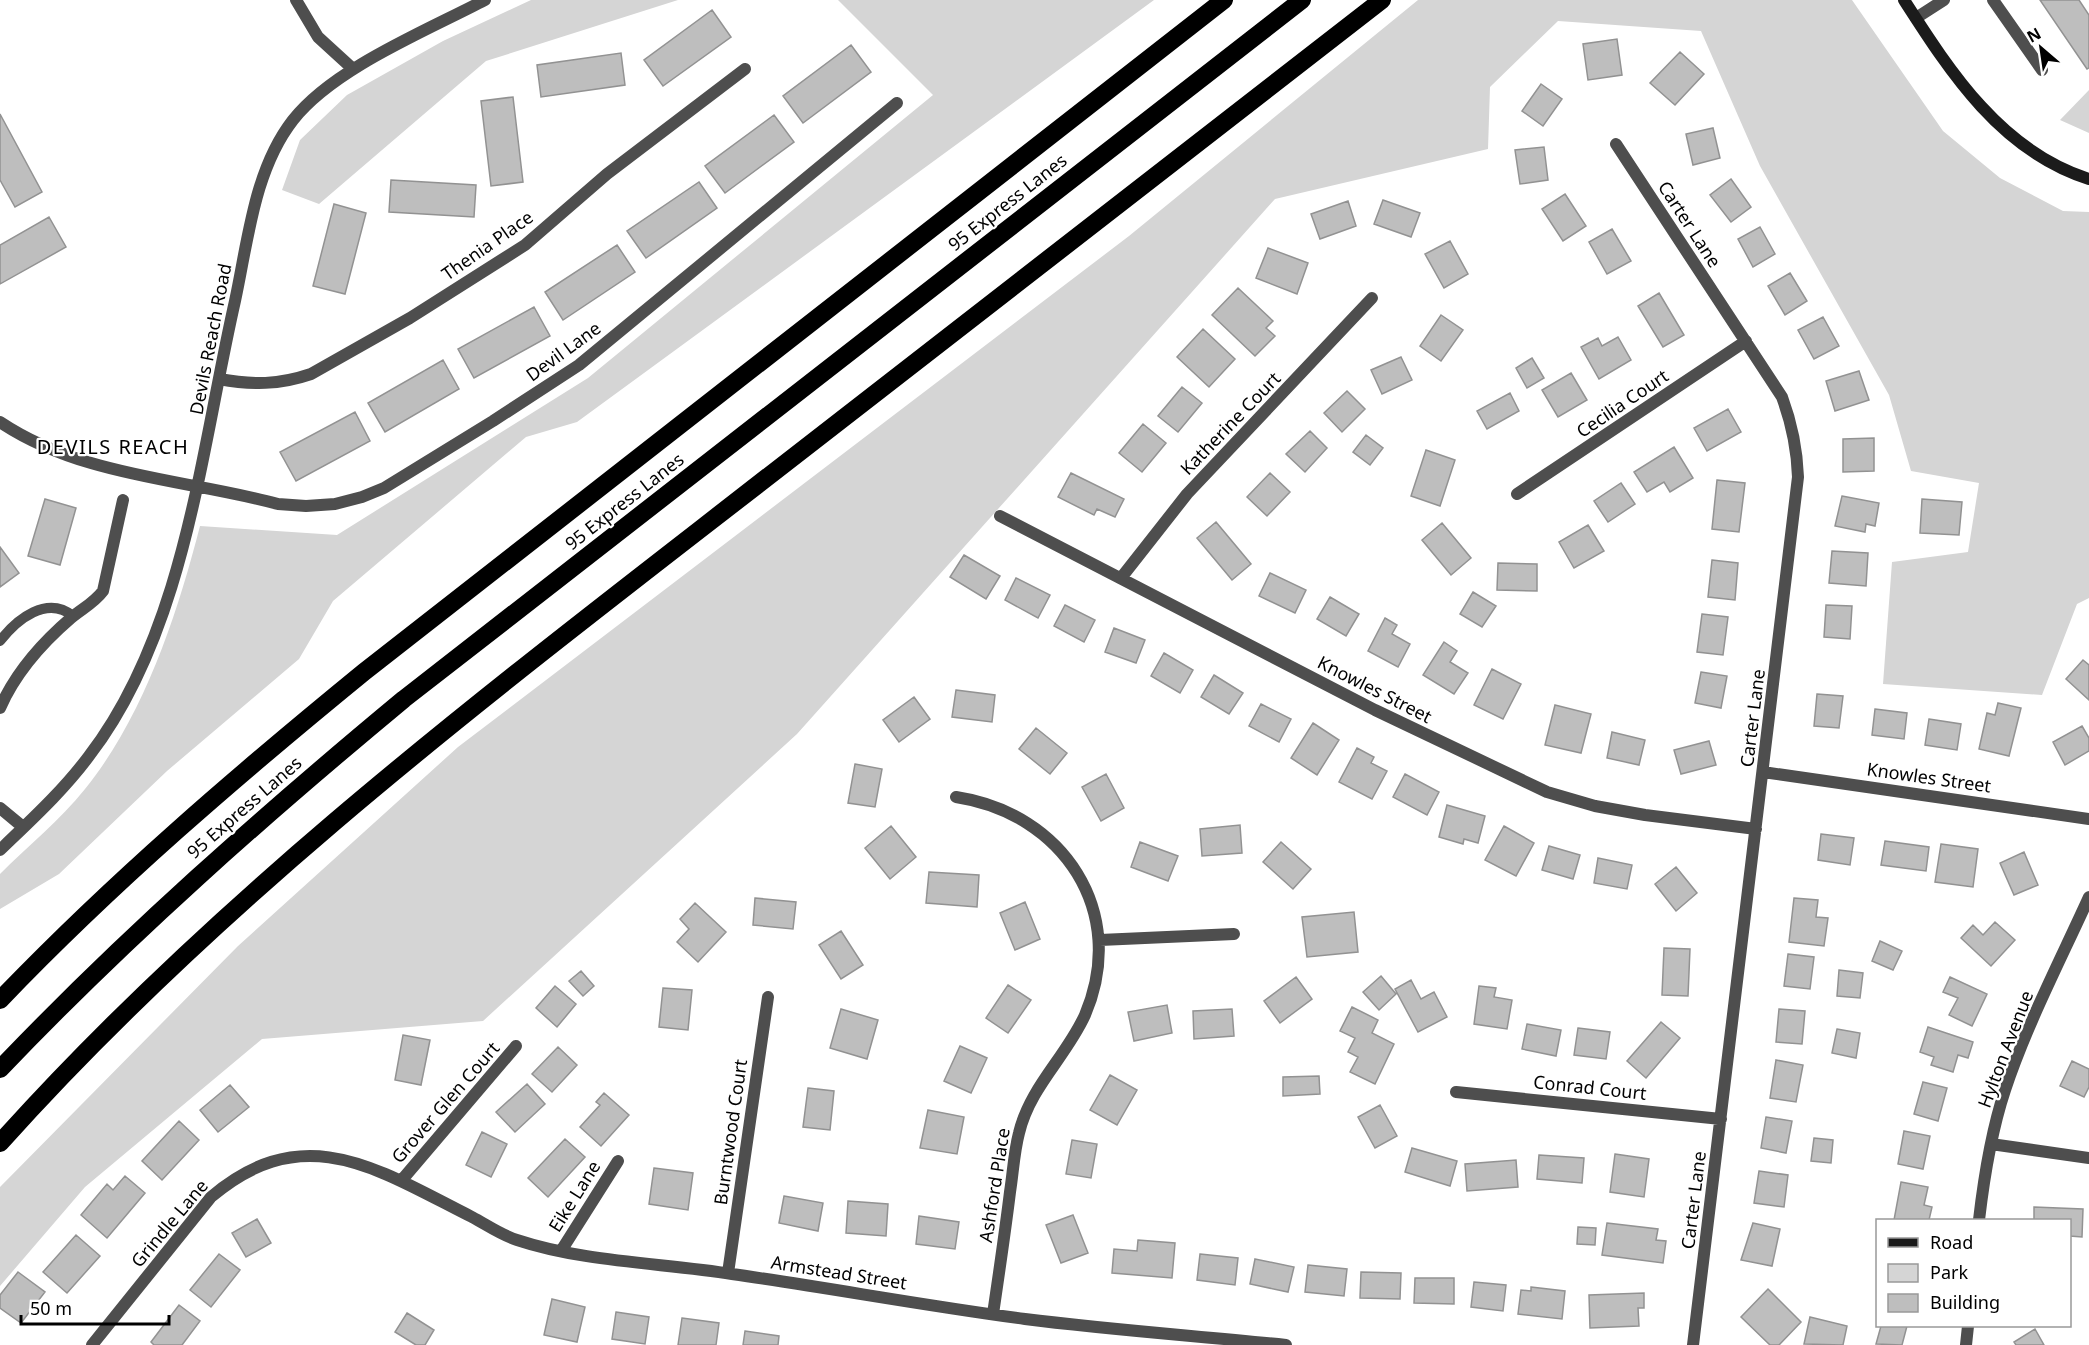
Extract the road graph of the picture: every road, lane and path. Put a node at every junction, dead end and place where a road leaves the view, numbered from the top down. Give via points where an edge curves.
1 (296, 0) edge
2 (485, 0) edge
3 (1224, 0) edge
4 (1302, 0) edge
5 (1382, 0) edge
6 (1904, 0) edge
7 (1944, 0) edge
8 (1993, 0) edge
9 (1916, 18) junction
10 (353, 69) junction
11 (745, 69) dead end
12 (2042, 70) dead end
13 (897, 104) dead end
14 (1616, 144) dead end
15 (2089, 179) edge
16 (1372, 298) dead end
17 (1746, 341) junction
18 (219, 379) junction
19 (0, 422) edge
20 (198, 486) junction
21 (1517, 494) dead end
22 (123, 501) dead end
23 (1000, 516) dead end
24 (1120, 578) junction
25 (73, 616) junction
26 (0, 641) edge
27 (3, 693) edge
28 (0, 708) edge
29 (1763, 772) junction
30 (956, 798) dead end
31 (0, 808) edge
32 (2089, 819) edge
33 (23, 827) junction
34 (1756, 829) junction
35 (0, 850) edge
36 (2089, 897) edge
37 (1234, 934) dead end
38 (1100, 940) junction
39 (768, 997) dead end
40 (0, 1000) edge
41 (516, 1046) dead end
42 (0, 1069) edge
43 (1455, 1092) dead end
44 (1721, 1119) junction
45 (0, 1143) edge
46 (1991, 1144) junction
47 (2089, 1158) edge
48 (618, 1161) dead end
49 (401, 1181) junction
50 (1979, 1219) edge
51 (561, 1251) junction
52 (728, 1273) junction
53 (993, 1314) junction
54 (1968, 1327) edge
55 (92, 1345) edge
56 (1286, 1345) edge
57 (1693, 1345) edge
58 (1966, 1345) edge

1 - 10 street via 318,37
2 - 10 street, Devils Reach Road
3 - 40 highway via 355,679 238,775
4 - 42 highway, 95 Express Lanes via 396,706 172,899
5 - 45 highway via 452,722 199,941
6 - 9 main road
7 - 9 street
8 - 12 street
9 - 15 main road via 1969,95 1994,121 2035,153
10 - 18 street, Devils Reach Road via 307,105 270,159
11 - 18 street, Thenia Place via 607,174 525,245 410,318 296,379 245,384
13 - 20 street, Devil Lane via 579,365 384,488 335,504 306,506 278,504
14 - 17 street, Carter Lane
16 - 24 street, Katherine Court via 1187,494
17 - 21 street, Cecilia Court
17 - 29 street, Carter Lane via 1782,396 1797,450 1798,477
18 - 20 street, Devils Reach Road
19 - 20 street, Devil Lane via 47,449 82,462
20 - 33 street, Devils Reach Road via 159,622 117,714 90,756
22 - 25 street via 103,591 96,602
23 - 24 street, Knowles Street
24 - 34 street, Knowles Street via 1375,710 1547,792 1645,816
25 - 26 lane via 54,607 42,608
25 - 27 street
27 - 28 street
29 - 32 street, Knowles Street
29 - 34 street, Carter Lane
30 - 38 street, Ashford Place via 995,807 1020,819 1057,847 1089,895
31 - 33 street
33 - 35 street, Devils Reach Road
34 - 44 street, Carter Lane
36 - 46 street, Hylton Avenue via 2024,1040
37 - 38 street
38 - 53 street, Ashford Place via 1095,984 1085,1014 1029,1104 1019,1133
39 - 52 street, Burntwood Court
41 - 49 street, Grover Glen Court
43 - 44 street, Conrad Court
44 - 57 street, Carter Lane
46 - 47 street
46 - 50 street, Hylton Avenue
48 - 51 street, Eike Lane
49 - 51 street, Armstead Street via 515,1239
49 - 55 street, Grindle Lane via 348,1160 322,1155 296,1156 250,1170 211,1197
51 - 52 street, Armstead Street
52 - 53 street, Armstead Street
53 - 56 street, Armstead Street
54 - 58 street

